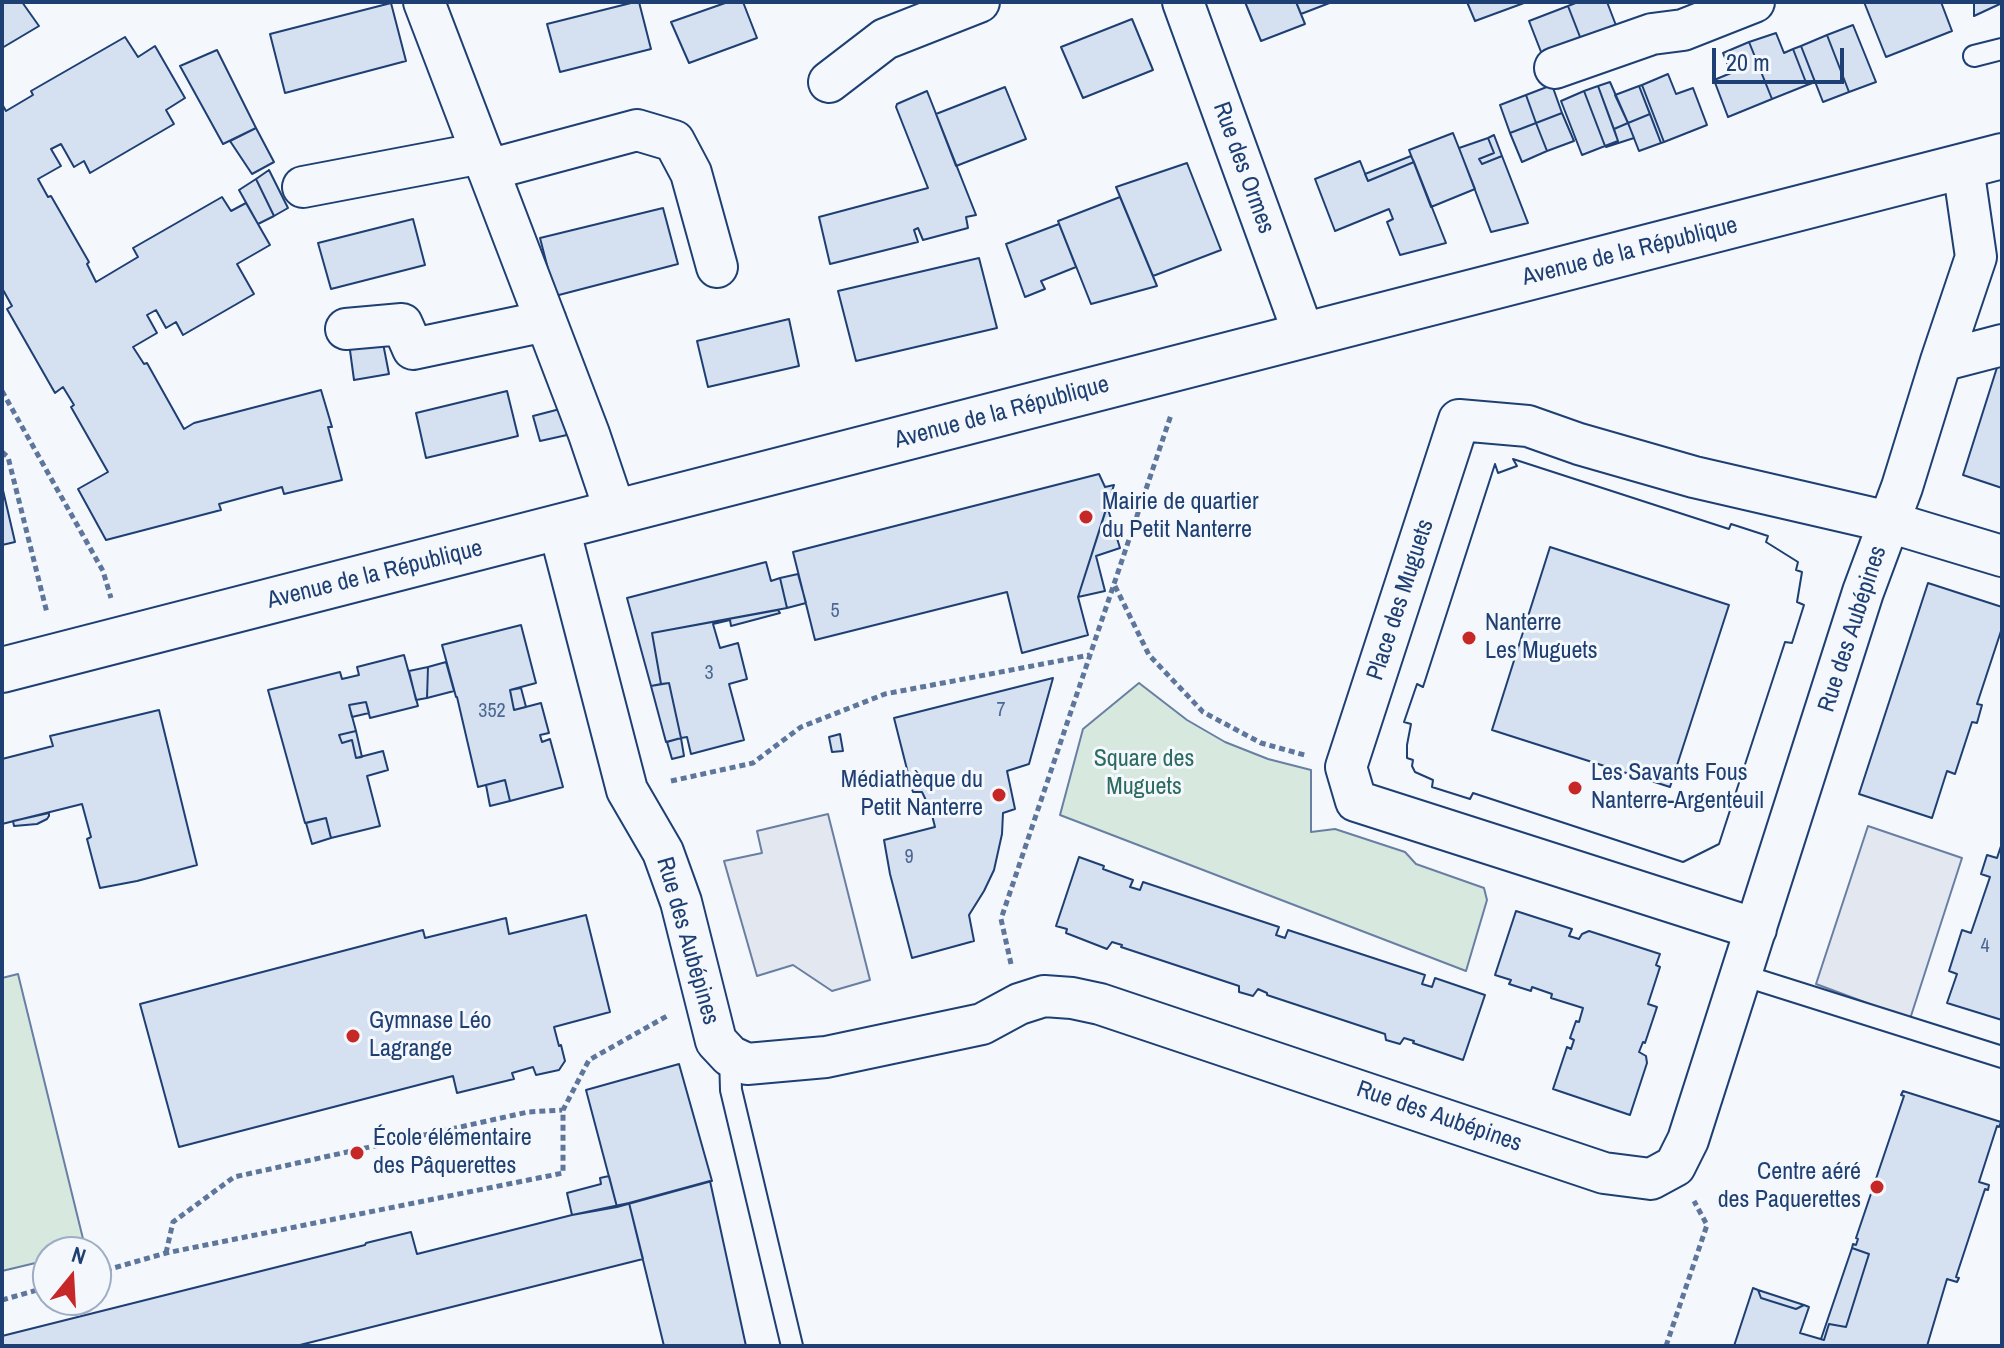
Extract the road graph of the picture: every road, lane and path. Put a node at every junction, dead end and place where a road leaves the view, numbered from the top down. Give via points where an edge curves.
1 (424, 2) edge
2 (979, 2) edge
3 (1183, 2) edge
4 (1754, 2) edge
5 (1645, 18) edge
6 (2002, 49) edge
7 (1974, 56) dead end
8 (1555, 68) dead end
9 (829, 82) dead end
10 (485, 161) junction
11 (1983, 162) edge
12 (303, 187) dead end
13 (717, 267) dead end
14 (546, 321) junction
15 (346, 329) dead end
16 (1304, 335) junction
17 (2002, 345) edge
18 (1941, 361) junction
19 (1189, 364) junction
20 (2, 391) edge
21 (2, 452) edge
22 (616, 514) junction
23 (1889, 522) junction
24 (559, 528) junction
25 (2002, 556) edge
26 (1114, 585) junction
27 (123, 640) junction
28 (1090, 655) junction
29 (58, 657) junction
30 (2, 670) edge
31 (1346, 767) junction
32 (627, 790) junction
33 (1756, 929) junction
34 (1742, 975) junction
35 (1019, 1004) junction
36 (663, 1020) dead end
37 (730, 1056) junction
38 (2002, 1057) edge
39 (563, 1110) junction
40 (1675, 1166) junction
41 (166, 1253) junction
42 (112, 1268) edge
43 (32, 1292) edge
44 (2, 1300) edge
45 (792, 1346) edge
46 (1666, 1346) edge

1 - 10 street
2 - 9 street via 885,39
3 - 16 street, Rue des Ormes
4 - 5 street via 1683,30
5 - 8 street
6 - 7 lane
10 - 12 street
10 - 13 street via 637,130 674,141 691,173
10 - 14 street
11 - 16 main road, Avenue de la République
11 - 18 street, Rue des Aubépines via 1976,257
14 - 15 street via 413,349 402,324
14 - 22 street
16 - 19 main road, Avenue de la République
17 - 18 street
18 - 23 street, Rue des Aubépines
19 - 22 main road, Avenue de la République
19 - 26 path
20 - 27 path via 103,571
21 - 29 path via 8,457
22 - 24 main road, Avenue de la République
23 - 25 street
23 - 31 street, Place des Muguets via 1694,477 1528,426 1459,420
23 - 33 street, Rue des Aubépines
24 - 27 main road, Avenue de la République
24 - 32 street, Rue des Aubépines
26 - 28 path
26 - 31 path via 1149,655 1203,712 1261,743
27 - 29 main road, Avenue de la République
28 - 32 path via 885,694 801,727 753,763
28 - 35 path via 1001,919
29 - 30 main road, Avenue de la République
31 - 33 street via 1356,801
32 - 37 street, Rue des Aubépines via 663,852 716,1041
33 - 34 street, Rue des Aubépines
34 - 38 lane
34 - 40 street, Rue des Aubépines
35 - 37 street, Rue des Aubépines via 982,1024 826,1057 747,1064
35 - 40 street, Rue des Aubépines via 1044,996 1100,1004 1604,1173 1651,1179
36 - 39 path via 589,1060
37 - 45 lane via 731,1090
39 - 41 path via 528,1112 234,1177 173,1222
39 - 41 path via 563,1173
40 - 46 path via 1707,1225
41 - 42 path
43 - 44 path

